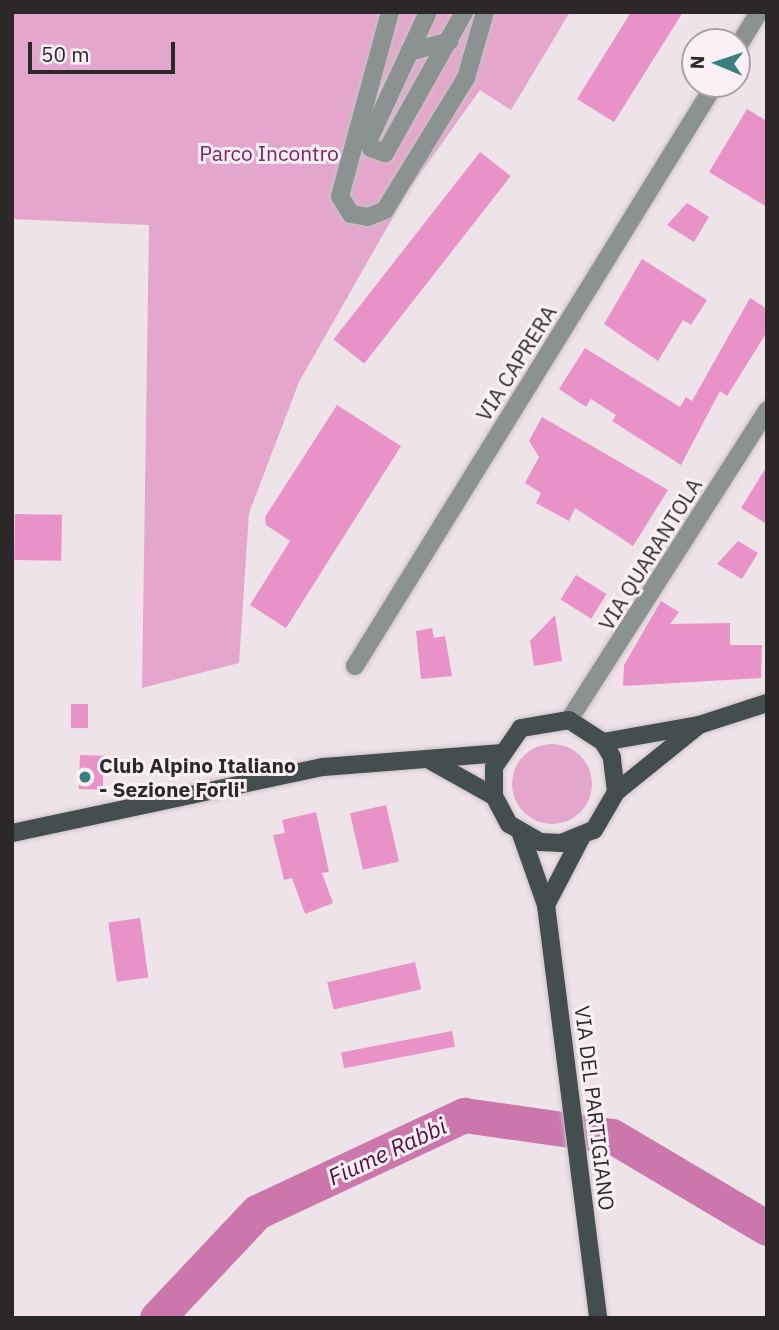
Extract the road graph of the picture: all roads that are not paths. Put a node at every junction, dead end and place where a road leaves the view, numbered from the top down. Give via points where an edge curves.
1 (390, 12) edge
2 (428, 12) edge
3 (464, 12) edge
4 (485, 12) edge
5 (759, 12) edge
6 (749, 28) edge
7 (450, 41) junction
8 (409, 52) junction
9 (370, 82) junction
10 (389, 96) junction
11 (706, 98) edge
12 (409, 114) junction
13 (767, 410) edge
14 (355, 666) dead end
15 (767, 703) edge
16 (569, 720) junction
17 (699, 725) junction
18 (603, 742) junction
19 (499, 753) junction
20 (431, 761) junction
21 (616, 792) junction
22 (494, 796) junction
23 (12, 833) edge
24 (522, 834) junction
25 (581, 838) junction
26 (546, 905) junction
27 (598, 1318) edge

1 - 9 street
2 - 8 street
3 - 7 street
4 - 9 street via 466,78 385,210 368,217 351,214 340,196
5 - 6 street
7 - 8 street
7 - 12 street
8 - 10 street
9 - 10 street
10 - 12 street
10 - 12 street via 371,148 386,153
11 - 14 street, VIA CAPRERA
13 - 16 street, VIA QUARANTOLA
15 - 17 main road
16 - 18 main road
16 - 19 main road via 528,725
17 - 18 main road
17 - 21 main road
18 - 21 main road via 612,757
19 - 20 main road
19 - 22 main road
20 - 22 main road
20 - 23 main road via 323,768
21 - 25 main road via 604,819
22 - 24 main road
24 - 25 main road via 551,843
24 - 26 main road, VIA DEL PARTIGIANO
25 - 26 main road
26 - 27 main road, VIA DEL PARTIGIANO

